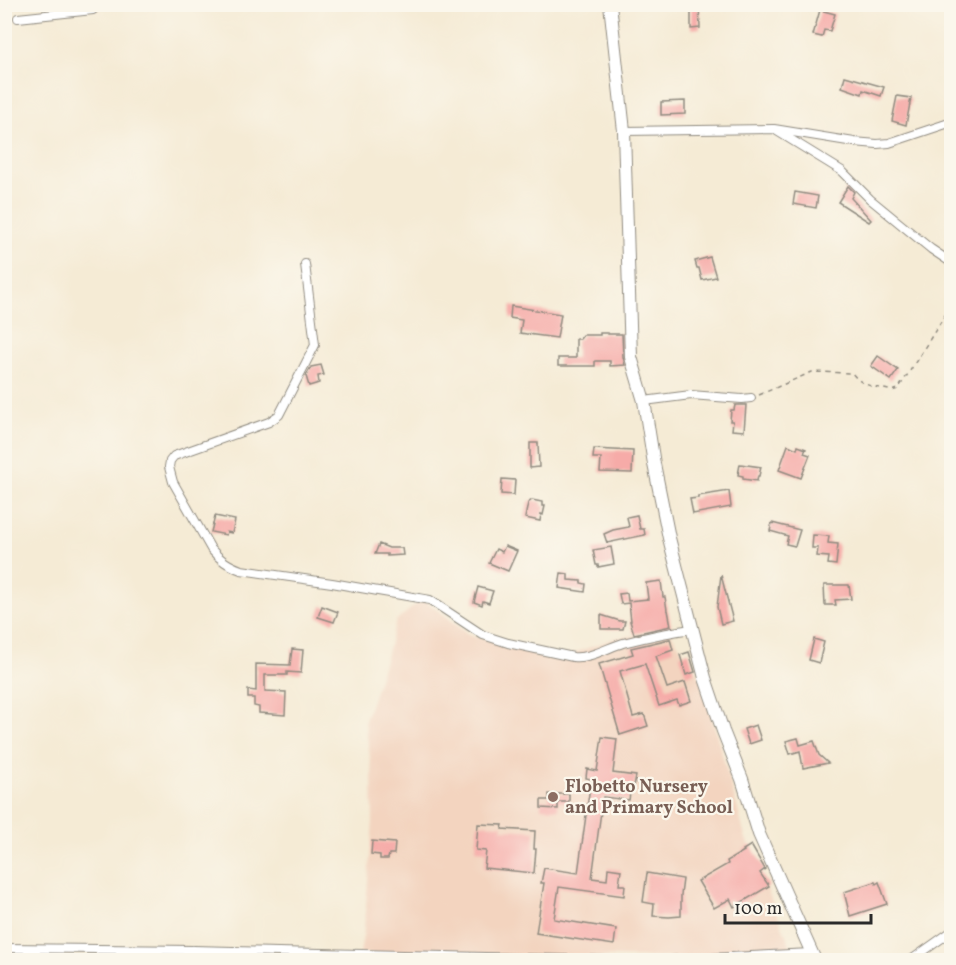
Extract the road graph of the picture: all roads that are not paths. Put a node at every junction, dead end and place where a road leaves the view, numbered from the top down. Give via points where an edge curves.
1 (99, 4) edge
2 (610, 4) edge
3 (18, 18) dead end
4 (951, 122) edge
5 (774, 129) junction
6 (624, 131) junction
7 (305, 264) dead end
8 (951, 264) edge
9 (751, 398) road end
10 (644, 401) junction
11 (692, 628) junction
12 (951, 930) edge
13 (4, 948) edge
14 (193, 950) junction
15 (813, 957) edge
16 (182, 960) edge
17 (606, 960) edge
18 (670, 960) edge
19 (911, 960) edge

1 - 3 street via 93,10
2 - 6 main road
4 - 5 street via 889,143 854,142
5 - 6 street
5 - 8 street via 842,171 870,199
6 - 10 main road via 631,357
7 - 11 street via 315,345 279,415 174,456 170,461 173,482 219,558 241,570 430,600 483,635 573,657
9 - 10 street via 691,395
10 - 11 main road via 669,538
11 - 15 main road via 705,678 759,834
12 - 19 street
13 - 14 street
14 - 16 street
14 - 17 street
15 - 18 street

